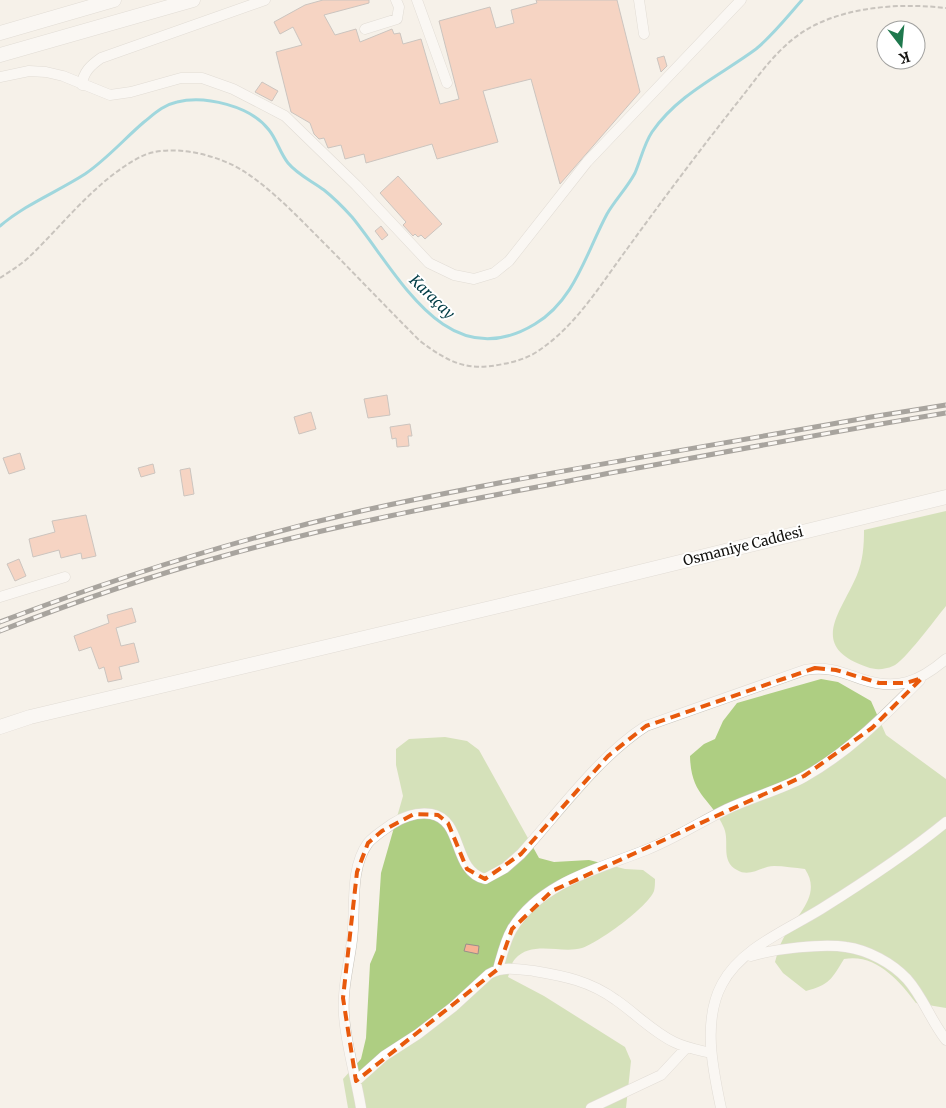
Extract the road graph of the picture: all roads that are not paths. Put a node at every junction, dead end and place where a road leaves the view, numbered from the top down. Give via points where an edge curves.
1 (114, 0) edge
2 (193, 0) edge
3 (265, 0) edge
4 (396, 0) edge
5 (417, 0) edge
6 (639, 0) edge
7 (740, 0) edge
8 (365, 29) dead end
9 (0, 33) edge
10 (644, 34) dead end
11 (0, 56) edge
12 (0, 77) edge
13 (446, 83) dead end
14 (82, 85) junction
15 (946, 492) edge
16 (946, 497) edge
17 (65, 577) dead end
18 (0, 597) edge
19 (946, 658) edge
20 (922, 678) junction
21 (0, 719) edge
22 (0, 727) edge
23 (946, 822) edge
24 (745, 957) junction
25 (498, 968) junction
26 (946, 1040) edge
27 (687, 1047) junction
28 (711, 1052) junction
29 (356, 1081) junction
30 (361, 1108) edge
31 (591, 1108) edge
32 (721, 1108) edge

1 - 9 highway
2 - 11 highway
3 - 14 street via 101,58 90,66
4 - 8 street via 399,7 397,18
5 - 13 street
6 - 10 street
7 - 14 street via 587,162 509,261 494,273 474,279 454,275 429,263 285,116 233,89 202,78 181,78 110,95
12 - 14 street via 29,71 46,72
15 - 21 highway via 30,708
16 - 22 highway, Osmaniye Caddesi via 30,716
17 - 18 street
19 - 20 street
20 - 25 street via 872,728 830,761 804,776 722,811 647,850 559,886 536,902 516,924
20 - 29 street via 891,685 869,682 836,670 815,668 646,726 608,756 521,854 494,876 485,879 467,869 448,823 438,816 414,814 398,820 368,843 357,872 354,927 343,998
23 - 24 street via 853,888
24 - 26 street via 762,952 823,947 846,947 865,952 903,975
24 - 28 street via 721,985 713,1016
25 - 27 street via 518,968 584,982 615,999 667,1038
25 - 29 street via 432,1024 384,1056
27 - 28 street
27 - 31 street via 661,1075
28 - 32 street
29 - 30 street

